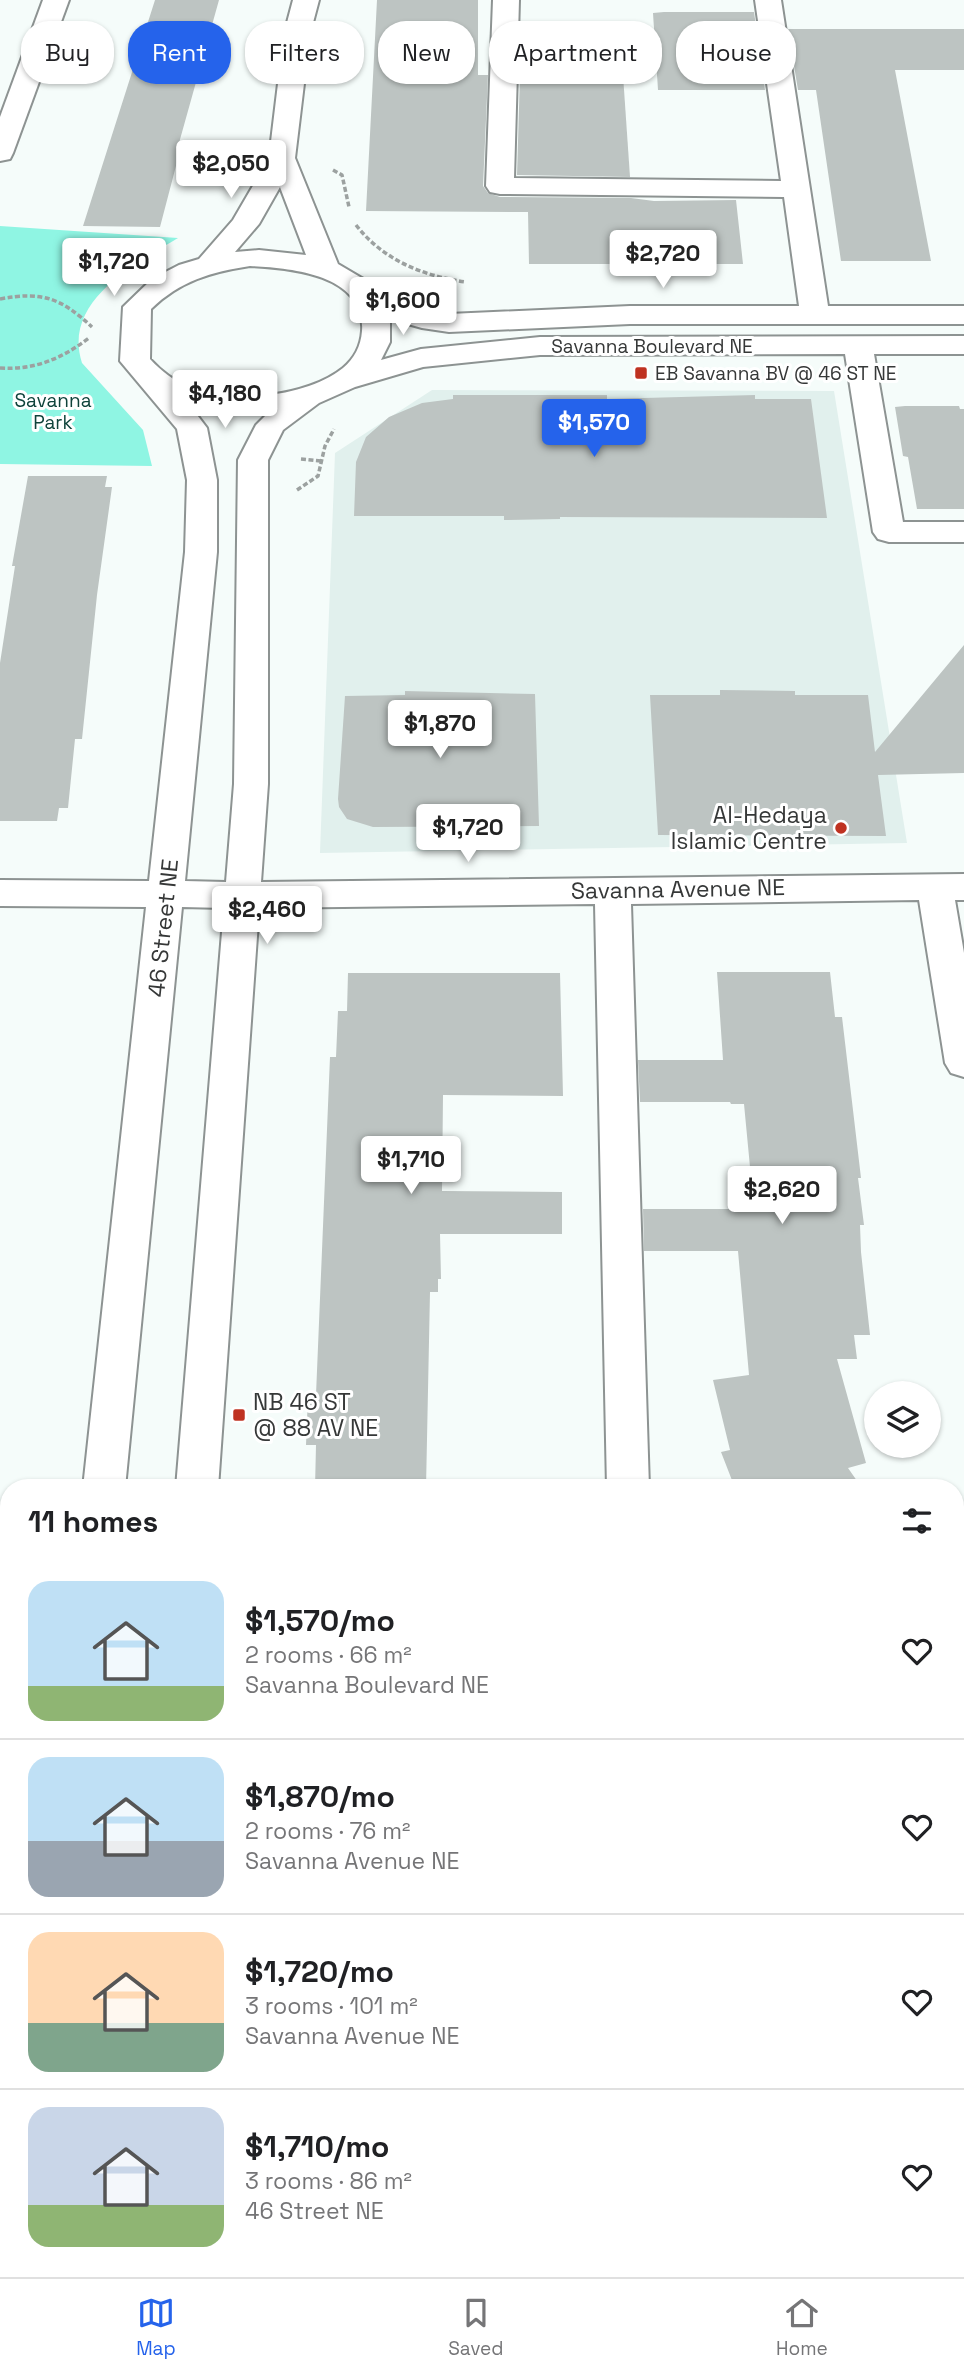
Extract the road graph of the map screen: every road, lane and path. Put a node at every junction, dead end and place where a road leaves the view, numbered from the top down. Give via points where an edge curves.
1 (56, 0) edge
2 (306, 0) edge
3 (506, 0) edge
4 (768, 0) edge
5 (0, 153) edge
6 (282, 158) junction
7 (342, 175) dead end
8 (797, 189) junction
9 (351, 214) dead end
10 (355, 224) dead end
11 (210, 263) junction
12 (326, 269) junction
13 (468, 282) dead end
14 (356, 285) junction
15 (0, 299) edge
16 (815, 314) junction
17 (964, 314) edge
18 (92, 327) dead end
19 (89, 338) dead end
20 (964, 345) edge
21 (858, 346) junction
22 (0, 368) edge
23 (154, 381) junction
24 (344, 381) junction
25 (308, 397) junction
26 (964, 532) edge
27 (950, 887) edge
28 (613, 890) junction
29 (0, 893) edge
30 (167, 894) junction
31 (242, 894) junction
32 (964, 1063) edge
33 (105, 1479) edge
34 (198, 1479) edge
35 (628, 1479) edge

1 - 5 street
2 - 6 street via 297,34
3 - 8 street via 500,186
4 - 8 street
6 - 11 street via 245,224
6 - 12 street
7 - 9 path
8 - 16 street
10 - 13 path via 364,238 389,255 432,274
11 - 12 street via 276,259
11 - 23 street via 163,284 137,307 135,361
12 - 14 street
14 - 16 street, Savanna Boulevard NE via 391,311 449,323 630,314
14 - 24 street via 374,307 379,333 368,358
15 - 18 path via 35,295 54,299 71,306
16 - 17 street, Savanna Boulevard NE
19 - 22 path via 55,362 35,368
20 - 21 street, Savanna Boulevard NE
21 - 24 street, Savanna Boulevard NE via 540,346 421,358
21 - 26 street via 889,532
23 - 25 street via 185,397 224,405 267,405
23 - 30 street, 46 Street NE via 192,428 202,480 201,552
24 - 25 street
25 - 31 street via 271,425 253,460 251,784
27 - 28 street, Savanna Avenue NE
27 - 32 street
28 - 31 street, Savanna Avenue NE
28 - 35 street
29 - 30 street, Savanna Avenue NE
30 - 31 street, Savanna Avenue NE
30 - 33 street, 46 Street NE
31 - 34 street

